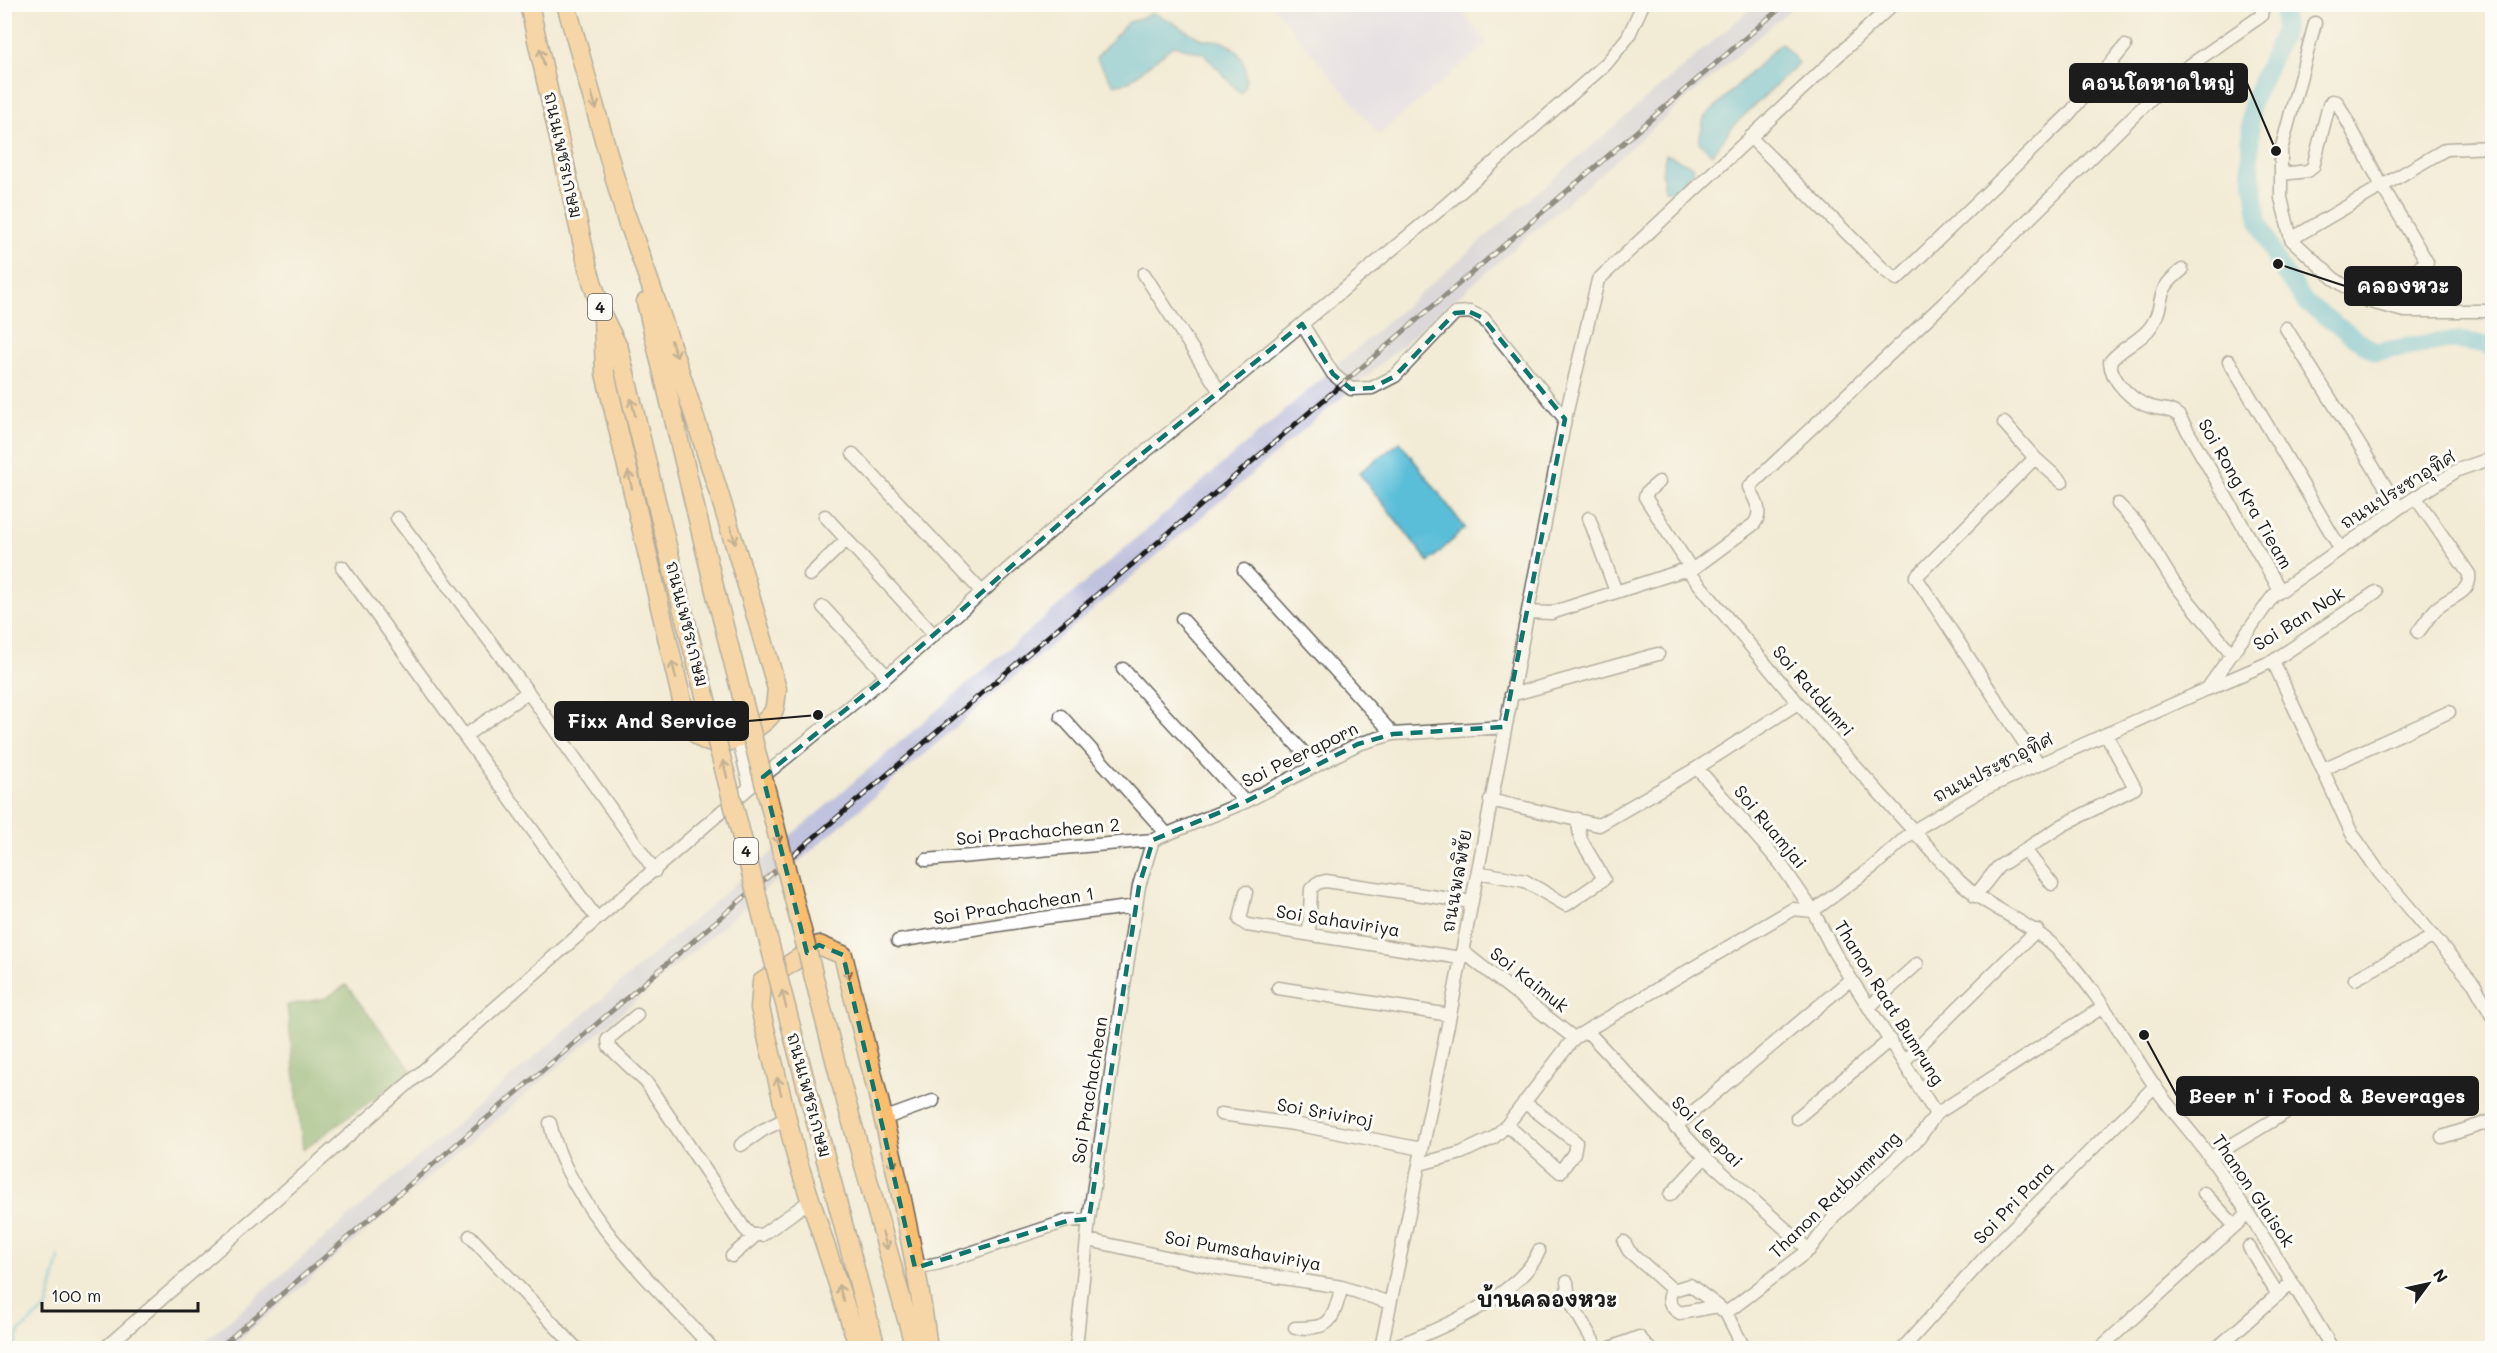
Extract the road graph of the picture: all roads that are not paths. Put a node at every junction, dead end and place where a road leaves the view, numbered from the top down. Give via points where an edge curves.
1 (528, 4) edge
2 (566, 4) edge
3 (1643, 4) edge
4 (1893, 4) edge
5 (2263, 4) edge
6 (2315, 23) dead end
7 (2125, 46) dead end
8 (1750, 136) junction
9 (2493, 147) edge
10 (2282, 174) junction
11 (2382, 186) junction
12 (626, 215) junction
13 (2291, 239) junction
14 (2182, 270) dead end
15 (1144, 274) dead end
16 (2367, 301) junction
17 (2493, 311) edge
18 (603, 317) junction
19 (1302, 324) junction
20 (2286, 328) dead end
21 (2229, 361) dead end
22 (1220, 393) junction
23 (1565, 419) junction
24 (2004, 423) dead end
25 (853, 454) dead end
26 (2035, 458) junction
27 (2493, 458) edge
28 (1659, 482) dead end
29 (2062, 482) dead end
30 (2416, 498) junction
31 (2118, 504) dead end
32 (2399, 508) junction
33 (825, 516) dead end
34 (397, 518) dead end
35 (1589, 518) dead end
36 (847, 539) junction
37 (2340, 548) junction
38 (342, 567) dead end
39 (1244, 570) dead end
40 (1689, 572) junction
41 (810, 575) dead end
42 (2280, 590) junction
43 (982, 592) junction
44 (1616, 592) junction
45 (2376, 592) dead end
46 (823, 607) dead end
47 (1528, 612) junction
48 (1182, 619) dead end
49 (2418, 632) dead end
50 (934, 635) junction
51 (2231, 653) junction
52 (1658, 654) dead end
53 (2273, 661) junction
54 (1123, 669) dead end
55 (887, 676) junction
56 (2207, 690) junction
57 (528, 692) junction
58 (1511, 695) junction
59 (1798, 703) junction
60 (2449, 712) dead end
61 (1061, 716) dead end
62 (1504, 727) junction
63 (1393, 734) junction
64 (2106, 734) junction
65 (466, 735) junction
66 (738, 738) junction
67 (2038, 764) junction
68 (1316, 766) junction
69 (1697, 768) junction
70 (2323, 769) junction
71 (750, 787) junction
72 (1490, 800) junction
73 (1245, 802) junction
74 (1578, 819) junction
75 (1913, 831) junction
76 (1166, 833) junction
77 (1153, 840) junction
78 (2025, 850) junction
79 (926, 860) dead end
80 (655, 871) junction
81 (1478, 872) junction
82 (2052, 884) dead end
83 (1246, 892) dead end
84 (1975, 896) junction
85 (1471, 902) junction
86 (1136, 906) junction
87 (1813, 911) junction
88 (597, 919) junction
89 (2037, 930) junction
90 (1308, 934) junction
91 (2434, 936) junction
92 (898, 941) dead end
93 (1462, 955) junction
94 (1917, 964) dead end
95 (1851, 979) junction
96 (2355, 979) dead end
97 (1278, 988) dead end
98 (1869, 1006) junction
99 (2103, 1007) junction
100 (1450, 1015) junction
101 (637, 1016) dead end
102 (2493, 1016) edge
103 (1587, 1031) junction
104 (1574, 1038) junction
105 (1890, 1040) junction
106 (1904, 1061) junction
107 (2155, 1086) junction
108 (2325, 1089) dead end
109 (933, 1101) dead end
110 (1524, 1102) junction
111 (1221, 1114) dead end
112 (1936, 1114) junction
113 (787, 1118) junction
114 (1797, 1118) dead end
115 (883, 1119) junction
116 (2493, 1121) edge
117 (550, 1123) dead end
118 (1508, 1125) junction
119 (1675, 1127) junction
120 (2442, 1137) dead end
121 (741, 1145) dead end
122 (1422, 1149) junction
123 (1705, 1157) junction
124 (2210, 1158) junction
125 (1420, 1164) junction
126 (2204, 1193) dead end
127 (1670, 1195) dead end
128 (811, 1200) junction
129 (2249, 1213) junction
130 (1089, 1219) junction
131 (2235, 1226) junction
132 (470, 1236) dead end
133 (755, 1236) junction
134 (1088, 1240) junction
135 (1624, 1242) dead end
136 (2248, 1247) dead end
137 (1809, 1250) junction
138 (1539, 1251) dead end
139 (732, 1256) dead end
140 (915, 1268) junction
141 (1568, 1282) dead end
142 (2292, 1282) junction
143 (1342, 1287) junction
144 (1673, 1290) junction
145 (2278, 1295) junction
146 (1390, 1303) junction
147 (1722, 1309) junction
148 (1295, 1328) dead end
149 (928, 1343) edge
150 (858, 1346) edge
151 (105, 1348) edge
152 (576, 1348) edge
153 (712, 1348) edge
154 (876, 1348) edge
155 (915, 1348) edge
156 (1076, 1348) edge
157 (1381, 1348) edge
158 (1389, 1348) edge
159 (1597, 1348) edge
160 (1610, 1348) edge
161 (1649, 1348) edge
162 (1744, 1348) edge
163 (1903, 1348) edge
164 (2100, 1348) edge
165 (2217, 1348) edge
166 (2332, 1348) edge

18 -> 1 highway, ถนนเพชรเกษม / 4 via 588,268
2 -> 12 highway, ถนนเพชรเกษม / 4
3 - 19 street via 1628,37 1606,63 1448,203
4 - 8 street, ถนนพลพิชัย
5 - 40 street via 2261,16 2173,77 1944,303 1749,487 1759,508 1759,519
6 - 10 street via 2281,150
7 - 8 street via 2069,114 1897,279
8 - 23 street, ถนนพลพิชัย via 1598,280
9 - 11 street via 2446,149
10 - 11 street via 2313,167 2330,105 2335,100
10 - 13 street via 2281,198
11 - 13 street
11 - 16 street via 2427,262
12 -> 66 highway via 729,520 777,689 774,711 764,723
12 -> 155 highway, ถนนเพชรเกษม / 4, bridge via 716,595 841,1083
13 - 16 street via 2333,278
14 - 42 street, Soi Rong Kra Tieam via 2165,285 2153,323 2116,354 2110,369 2137,401 2178,416
15 - 22 street
16 - 17 street via 2404,311
66 -> 18 highway via 714,744 697,736 687,722 604,373
154 -> 18 highway, ถนนเพชรเกษม / 4, bridge via 682,607 619,349
19 - 22 street
19 - 23 street via 1333,374 1351,389 1372,388 1395,376 1455,313 1470,312 1483,318
20 - 32 street
21 - 37 street
22 - 43 street via 1101,487
23 - 47 street, ถนนพลพิชัย
24 - 26 street
25 - 43 street
26 - 29 street
26 - 67 street via 1916,577
27 - 30 street, ถนนประชาอุทิศ via 2458,470
28 - 40 street, Soi Ratdumri via 1645,497 1688,564
30 - 32 street, ถนนประชาอุทิศ
30 - 49 street via 2470,581 2466,589 2436,609
31 - 51 street via 2139,526 2174,583
32 - 37 street, ถนนประชาอุทิศ
33 - 36 street
34 - 57 street
35 - 44 street
36 - 41 street
36 - 50 street
37 - 42 street, ถนนประชาอุทิศ
38 - 65 street
39 - 63 street via 1272,593
40 - 44 street via 1681,571
40 - 59 street, Soi Ratdumri
42 - 51 street, ถนนประชาอุทิศ
43 - 50 street
44 - 47 street via 1551,613
45 - 53 street, Soi Ban Nok
46 - 55 street
47 - 58 street, ถนนพลพิชัย
48 - 68 street
50 - 55 street
51 - 56 street, ถนนประชาอุทิศ
52 - 58 street
53 - 56 street, Soi Ban Nok
53 - 70 street
54 - 73 street
55 - 71 street
56 - 64 street, ถนนประชาอุทิศ
57 - 65 street
57 - 80 street
58 - 62 street, ถนนพลพิชัย
59 - 69 street
59 - 75 street, Soi Ratdumri
60 - 70 street
61 - 76 street
62 - 63 street, Soi Peeraporn
62 - 72 street, ถนนพลพิชัย
63 - 68 street, Soi Peeraporn via 1358,744
64 - 67 street, ถนนประชาอุทิศ
64 - 78 street via 2135,788 2063,825
65 - 88 street
66 - 71 street
67 - 75 street, ถนนประชาอุทิศ via 1982,790
68 - 73 street, Soi Peeraporn
69 - 74 street via 1599,825
69 - 87 street, Soi Ruamjai via 1780,863
70 - 91 street via 2351,832 2379,872
71 - 80 street
72 - 74 street
72 - 81 street, ถนนพลพิชัย
73 - 76 street, Soi Peeraporn
74 - 81 street via 1581,840 1604,879 1566,905 1525,880
75 - 84 street, Thanon Glaisok
75 - 87 street, ถนนประชาอุทิศ
76 - 77 street, Soi Peeraporn
77 - 79 street, Soi Prachachean 2
77 - 86 street, Soi Prachachean
78 - 82 street
78 - 84 street via 1998,867
80 - 88 street
81 - 85 street, ถนนพลพิชัย
83 - 90 street, Soi Sahaviriya via 1242,923
84 - 89 street, Thanon Glaisok
85 - 90 street via 1326,881 1311,889
85 - 93 street, ถนนพลพิชัย
86 - 92 street, Soi Prachachean 1
86 - 130 street, Soi Prachachean
87 - 95 street, Thanon Raat Bumrung
87 - 103 street via 1793,909
88 - 151 street
89 - 99 street, Thanon Glaisok via 2063,955
89 - 106 street
90 - 93 street, Soi Sahaviriya
91 - 96 street
91 - 102 street via 2478,990
93 - 100 street, ถนนพลพิชัย
93 - 104 street, Soi Kaimuk
94 - 98 street
95 - 98 street, Thanon Raat Bumrung
95 - 119 street
97 - 100 street
98 - 105 street, Thanon Raat Bumrung
99 - 107 street, Thanon Glaisok
99 - 112 street
100 - 122 street, ถนนพลพิชัย
101 - 133 street via 608,1039 609,1047 646,1082 744,1228
103 - 104 street
103 - 119 street, Soi Leepai
104 - 110 street
105 - 106 street, Thanon Raat Bumrung
105 - 114 street
106 - 112 street, Thanon Raat Bumrung
107 - 124 street, Thanon Glaisok
107 - 163 street, Soi Pri Pana via 1996,1245
108 - 124 street
109 - 115 street
110 - 118 street
110 - 118 street via 1576,1142 1574,1153 1560,1172
111 - 122 street, Soi Sriviroj
112 - 137 street, Thanon Ratbumrung via 1919,1138 1837,1213
113 -> 115 highway via 760,1008 762,982 819,945 843,956
113 - 121 street
113 - 128 highway
115 -> 140 highway
116 - 120 street
117 - 153 street via 565,1165 606,1230
118 - 125 street via 1493,1138 1461,1153
119 - 123 street, Soi Leepai
122 - 125 street, ถนนพลพิชัย
123 - 127 street
123 - 137 street, Soi Leepai
124 - 129 street, Thanon Glaisok
125 - 146 street, ถนนพลพิชัย
126 - 131 street
128 - 133 street
150 -> 128 highway
129 - 131 street
129 - 142 street, Thanon Glaisok
130 - 134 street, Soi Prachachean
130 - 140 street via 1067,1221
131 - 164 street
132 - 152 street
133 - 139 street
134 - 143 street, Soi Pumsahaviriya via 1212,1267
134 - 156 street, Soi Prachachean
135 - 144 street
136 - 145 street
137 - 147 street, Thanon Ratbumrung
138 - 158 street via 1524,1275 1448,1326
140 - 149 highway
141 - 159 street via 1569,1299
142 - 145 street
142 - 166 street, Thanon Glaisok
143 - 146 street, Soi Pumsahaviriya
143 - 148 street via 1326,1325
144 - 147 street via 1690,1285
144 - 147 street via 1670,1303 1680,1313
145 - 165 street
146 - 157 street, ถนนพลพิชัย
147 - 162 street
160 - 161 street via 1639,1336

